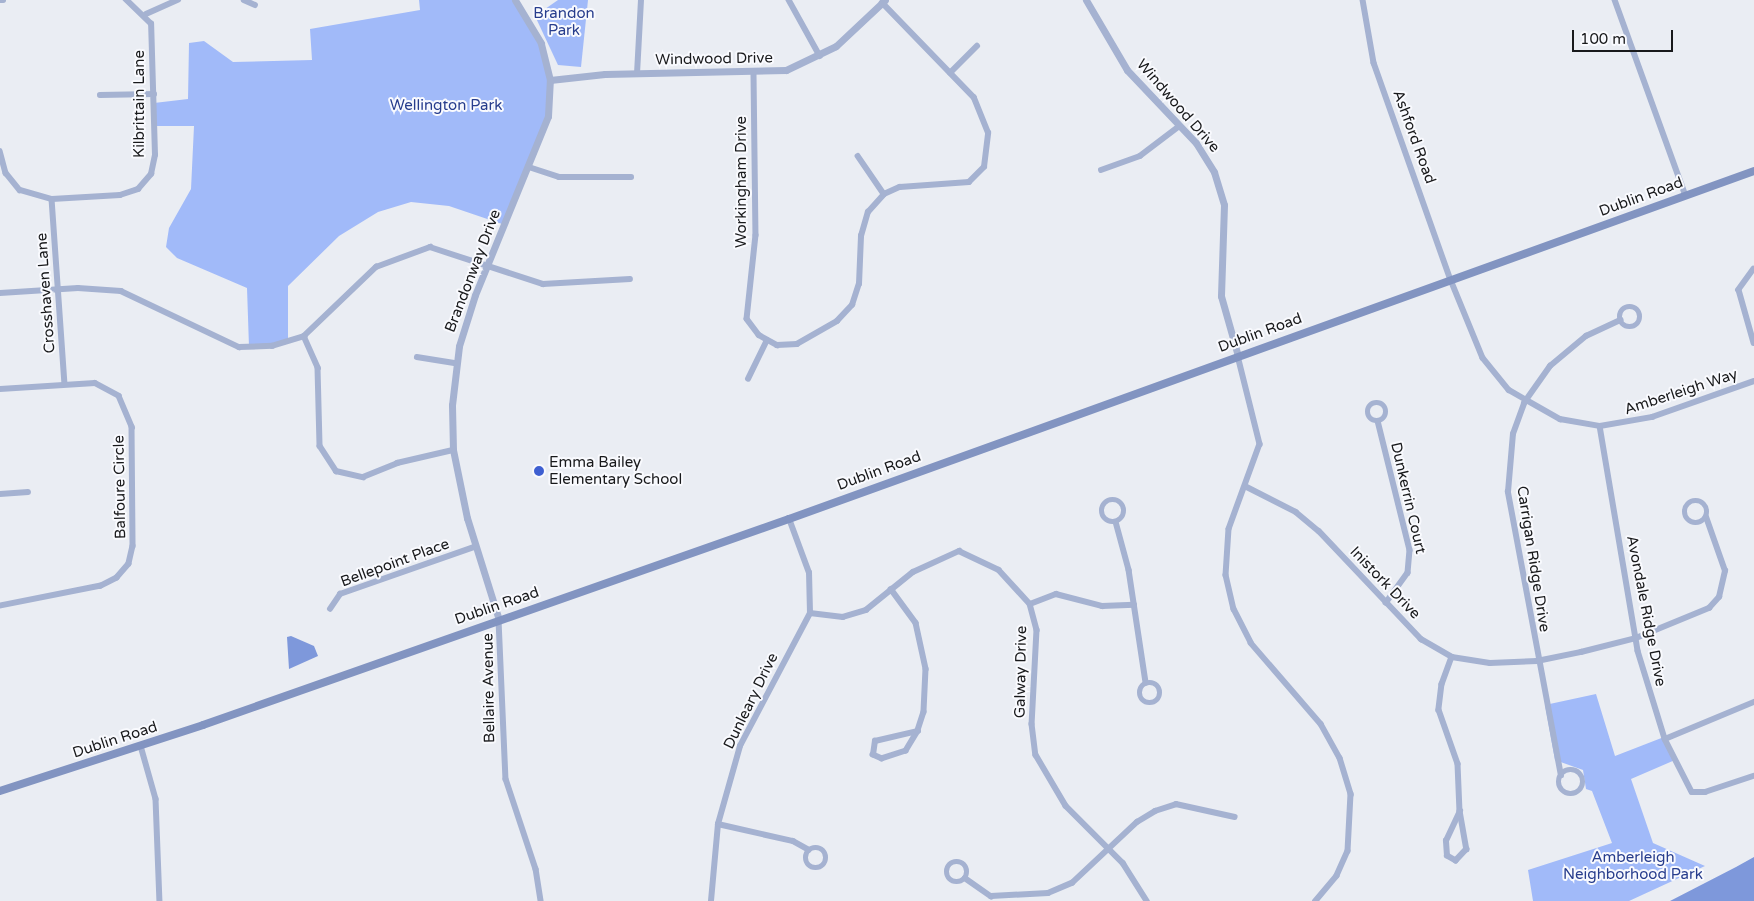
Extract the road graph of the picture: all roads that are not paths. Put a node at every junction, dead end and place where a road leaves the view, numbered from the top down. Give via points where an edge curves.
1 (126, 0) edge
2 (178, 0) edge
3 (244, 0) edge
4 (515, 0) edge
5 (641, 0) edge
6 (789, 0) edge
7 (1086, 0) edge
8 (1362, 0) edge
9 (1615, 0) edge
10 (883, 2) edge
11 (256, 5) dead end
12 (146, 14) junction
13 (977, 46) dead end
14 (820, 56) junction
15 (950, 73) junction
16 (637, 74) junction
17 (754, 74) junction
18 (550, 80) junction
19 (154, 94) junction
20 (100, 95) dead end
21 (1178, 126) junction
22 (0, 151) edge
23 (858, 156) dead end
24 (529, 167) junction
25 (1101, 170) dead end
26 (1754, 171) edge
27 (3, 175) edge
28 (631, 177) dead end
29 (884, 194) junction
30 (1686, 196) junction
31 (52, 200) junction
32 (487, 267) junction
33 (1754, 269) edge
34 (630, 279) dead end
35 (1451, 280) junction
36 (58, 289) junction
37 (0, 293) edge
38 (1621, 320) dead end
39 (304, 336) junction
40 (767, 340) junction
41 (1754, 343) edge
42 (1238, 356) junction
43 (417, 357) dead end
44 (456, 363) junction
45 (748, 379) dead end
46 (1754, 381) edge
47 (65, 384) junction
48 (0, 389) edge
49 (1524, 403) junction
50 (1378, 421) dead end
51 (1600, 426) junction
52 (453, 450) junction
53 (1246, 487) junction
54 (28, 492) dead end
55 (0, 494) edge
56 (1706, 517) dead end
57 (789, 518) junction
58 (1116, 522) junction
59 (474, 547) junction
60 (891, 589) junction
61 (1386, 603) junction
62 (1030, 604) junction
63 (1134, 605) junction
64 (0, 606) edge
65 (330, 609) dead end
66 (810, 613) junction
67 (499, 620) junction
68 (1636, 638) junction
69 (1452, 657) junction
70 (1537, 661) junction
71 (1146, 683) dead end
72 (1754, 702) edge
73 (918, 731) junction
74 (1665, 739) junction
75 (141, 746) junction
76 (1754, 769) edge
77 (1561, 776) junction
78 (1754, 777) edge
79 (0, 791) edge
80 (1460, 811) junction
81 (1235, 817) dead end
82 (718, 824) junction
83 (1109, 849) junction
84 (809, 850) dead end
85 (965, 878) dead end
86 (160, 901) edge
87 (541, 901) edge
88 (711, 901) edge
89 (1147, 901) edge
90 (1316, 901) edge

1 - 12 street
2 - 12 street
3 - 11 street
4 - 18 street, Brandonway Drive via 541,43
5 - 16 street
6 - 14 street
7 - 21 street, Windwood Drive via 1127,70
8 - 35 street, Ashford Road via 1374,63
9 - 30 street
10 - 14 street, Windwood Drive
10 - 15 street
12 - 19 street, Kilbrittain Lane via 152,35
13 - 15 street
14 - 17 street, Windwood Drive via 786,70
15 - 29 street via 984,114 989,146 984,166 969,182 900,187
16 - 17 street, Windwood Drive
16 - 18 street, Windwood Drive
17 - 40 street, Workingham Drive via 756,235 746,308 752,328
18 - 24 street, Brandonway Drive via 548,116
19 - 20 street
19 - 31 street, Kilbrittain Lane via 156,155 151,174 138,189 120,195
21 - 25 street via 1140,156
21 - 42 street, Windwood Drive via 1206,157 1220,188 1224,205 1221,296
22 - 27 street
23 - 29 street
24 - 28 street via 559,177
24 - 32 street, Brandonway Drive
26 - 30 main road, Dublin Road
27 - 31 street via 20,190
29 - 40 street via 866,220 852,305 837,321 797,344 777,345
30 - 35 main road, Dublin Road
31 - 36 street, Crosshaven Lane
32 - 34 street via 543,284
32 - 39 street via 452,252 430,248 408,252 376,267
32 - 44 street, Brandonway Drive
33 - 41 street via 1739,290
35 - 42 main road, Dublin Road
35 - 49 street, Amberleigh Way via 1494,376
36 - 37 street
36 - 39 street via 121,291 240,347 272,346
36 - 47 street, Crosshaven Lane
38 - 49 street, Carrigan Ridge Drive via 1568,347
39 - 52 street via 318,368 320,446 336,471 363,477 397,463
40 - 45 street
42 - 53 street via 1260,444
42 - 57 main road, Dublin Road
43 - 44 street
44 - 52 street, Brandonway Drive
46 - 51 street, Amberleigh Way via 1652,417
47 - 48 street, Balfoure Circle
47 - 64 street, Balfoure Circle via 104,386 128,410 133,546 129,564 117,578 101,586
49 - 51 street, Amberleigh Way via 1560,419
49 - 70 street, Carrigan Ridge Drive via 1513,434 1508,492
50 - 61 street, Dunkerrin Court via 1410,550 1408,573
51 - 68 street, Avondale Ridge Drive
52 - 59 street, Brandonway Drive
53 - 61 street, Inistork Drive via 1296,512
53 - 90 street via 1229,529 1226,575 1234,609 1251,644 1321,724 1341,760 1351,794 1348,851 1337,876
54 - 55 street
56 - 68 street, Inistork Drive via 1725,571 1719,597 1709,608 1685,620
57 - 66 street, Dunleary Drive via 809,573
57 - 67 main road, Dublin Road
58 - 58 street via 1124,508 1110,500 1102,514
58 - 63 street
59 - 65 street, Bellepoint Place via 340,594
59 - 67 street, Brandonway Drive
60 - 62 street, Galway Drive via 937,558 959,551 999,570
60 - 66 street, Galway Drive via 866,610 844,617
60 - 73 street via 916,624 926,669 924,712
61 - 69 street, Inistork Drive via 1421,638
62 - 63 street via 1056,594 1102,606
62 - 83 street, Galway Drive via 1037,630 1032,724 1036,755 1066,806
63 - 71 street
66 - 82 street, Dunleary Drive via 740,746
67 - 75 main road, Dublin Road
67 - 87 street, Bellaire Avenue via 506,779 536,869
68 - 70 street, Inistork Drive
68 - 74 street, Avondale Ridge Drive
69 - 70 street, Inistork Drive via 1490,662
69 - 80 street via 1442,684 1439,710 1458,764
70 - 77 street, Carrigan Ridge Drive
72 - 74 street
73 - 73 street via 906,751 882,759 873,755 874,742
74 - 78 street, Avondale Ridge Drive via 1692,792 1705,792
75 - 79 main road, Dublin Road
75 - 86 street via 156,800
76 - 78 street
77 - 77 street via 1563,791 1570,794 1580,789 1577,773 1566,772
80 - 80 street via 1446,841 1448,856 1456,862 1467,849
81 - 83 street via 1176,804 1137,822
82 - 84 street via 793,841
82 - 88 street, Dunleary Drive
83 - 85 street via 1072,883 1040,895 991,896
83 - 89 street, Galway Drive

